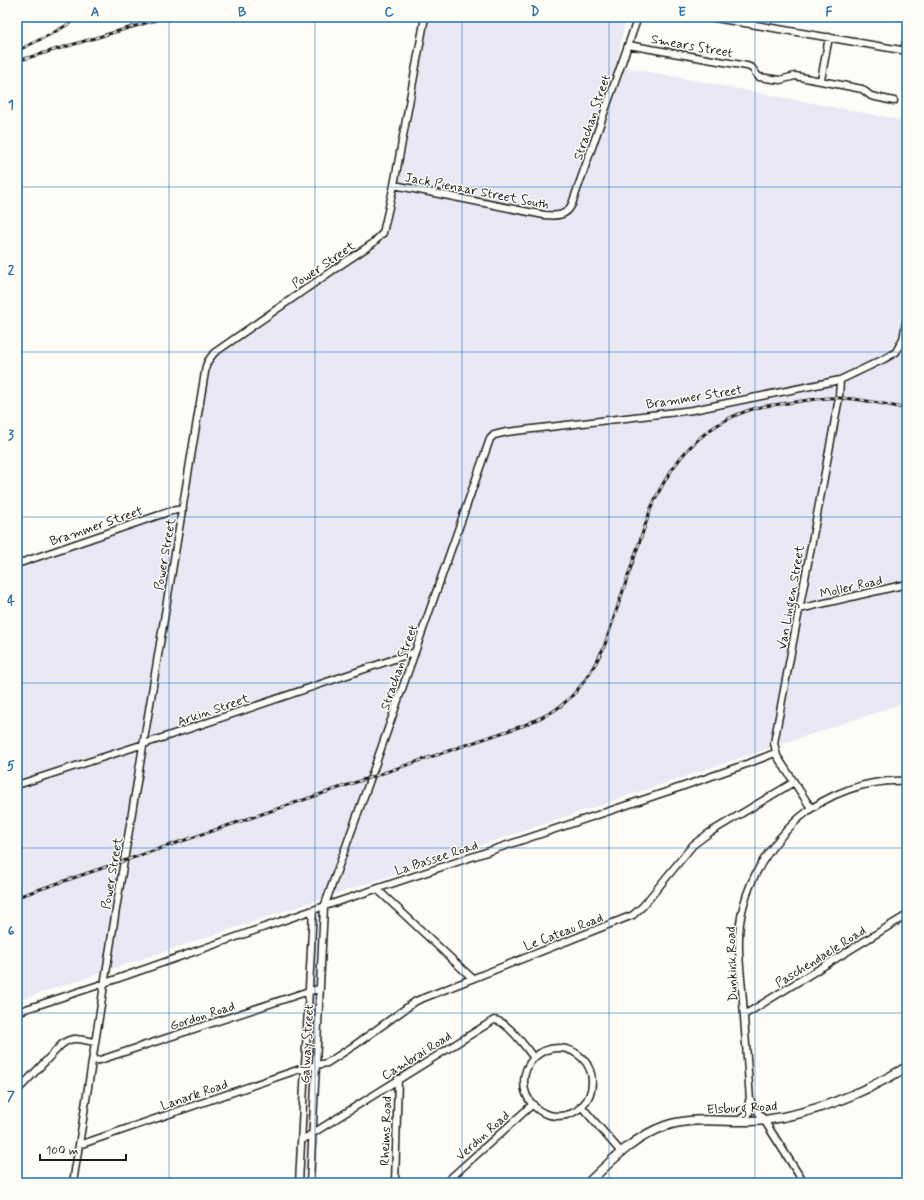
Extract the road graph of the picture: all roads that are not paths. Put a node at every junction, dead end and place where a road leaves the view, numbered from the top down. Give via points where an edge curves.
1 (425, 17) edge
2 (638, 17) edge
3 (709, 17) edge
4 (738, 19) edge
5 (829, 37) junction
6 (907, 38) edge
7 (628, 45) junction
8 (906, 51) edge
9 (820, 80) junction
10 (894, 101) dead end
11 (394, 185) junction
12 (556, 216) joint
13 (907, 317) edge
14 (840, 380) junction
15 (494, 435) joint
16 (183, 509) junction
17 (17, 564) edge
18 (907, 584) edge
19 (799, 609) junction
20 (415, 652) junction
21 (144, 744) junction
22 (775, 752) junction
23 (907, 781) edge
24 (794, 782) junction
25 (17, 785) edge
26 (811, 808) junction
27 (377, 889) junction
28 (324, 907) junction
29 (313, 910) junction
30 (907, 915) edge
31 (472, 978) junction
32 (105, 983) junction
33 (320, 989) junction
34 (309, 991) junction
35 (17, 1012) edge
36 (744, 1015) junction
37 (95, 1042) junction
38 (534, 1058) junction
39 (92, 1061) junction
40 (306, 1067) junction
41 (316, 1067) junction
42 (907, 1067) edge
43 (398, 1080) junction
44 (17, 1090) edge
45 (750, 1101) junction
46 (533, 1104) junction
47 (581, 1106) junction
48 (741, 1120) junction
49 (764, 1120) junction
50 (312, 1135) junction
51 (302, 1140) junction
52 (80, 1144) junction
53 (621, 1152) junction
54 (73, 1183) edge
55 (300, 1183) edge
56 (310, 1183) edge
57 (395, 1183) edge
58 (445, 1183) edge
59 (588, 1183) edge
60 (804, 1183) edge

1 - 11 street, Power Street
2 - 7 street, Strachan Street
3 - 4 street
4 - 5 street
5 - 8 street
5 - 9 street
6 - 8 street
7 - 9 street, Smears Street via 752,68 759,77 780,80 795,76
7 - 12 street, Strachan Street via 572,204 567,212
9 - 10 street via 862,89 871,96
11 - 12 street, Jack Pienaar Street South
11 - 16 street, Power Street via 381,237 210,356 206,366
13 - 14 street, Brammer Street via 903,339 896,352
14 - 15 street, Brammer Street via 693,410
14 - 19 street, Van Lingen Street via 839,398
15 - 20 street, Strachan Street via 488,444
16 - 17 street, Brammer Street
16 - 21 street, Power Street
18 - 19 street, Moller Road
19 - 22 street, Van Lingen Street via 775,738
20 - 21 street, Arkin Street
20 - 28 street, Strachan Street
21 - 25 street, Arkin Street
21 - 32 street, Power Street
22 - 24 street
22 - 27 street, La Bassee Road via 681,787
23 - 26 street, Dunkirk Road via 854,788
24 - 26 street
24 - 31 street, Le Cateau Road via 697,841 633,915
26 - 36 street, Dunkirk Road via 771,848 748,892 742,911 739,936
27 - 28 street, La Bassee Road
27 - 31 street
28 - 29 street, La Bassee Road
28 - 33 street, Galway Street
29 - 32 street, La Bassee Road
29 - 34 street, Galway Street
30 - 36 street, Paschendaele Road
31 - 41 street, Le Cateau Road via 416,1001 327,1064
32 - 35 street, La Bassee Road
32 - 37 street, Power Street
33 - 34 street, Gordon Road
33 - 41 street, Galway Street
34 - 39 street, Gordon Road via 108,1058
34 - 40 street, Galway Street
36 - 45 street, Dunkirk Road
37 - 39 street, Power Street
37 - 44 street via 69,1039
38 - 43 street, Cambrai Road via 505,1024 494,1020
38 - 46 street via 527,1068 524,1081
38 - 47 street via 547,1050 561,1048 569,1049 581,1056 590,1069 592,1083 588,1098
39 - 52 street, Power Street
40 - 41 street, Lanark Road
40 - 51 street, Galway Street
40 - 52 street, Lanark Road
41 - 50 street, Galway Street
42 - 49 main road, Elsburg Road via 874,1086 832,1104
43 - 50 street, Cambrai Road
43 - 57 street, Rheims Road
45 - 48 main road via 748,1113
45 - 49 street
46 - 47 street via 543,1112 555,1115 567,1114
46 - 58 street, Verdun Road
47 - 53 street
48 - 49 main road, Elsburg Road
48 - 53 main road, Elsburg Road via 695,1121 666,1126 648,1134
49 - 60 street
50 - 51 street, Cambrai Road
50 - 56 street, Galway Street
51 - 55 street, Galway Street
52 - 54 street, Power Street
53 - 59 main road, Elsburg Road

